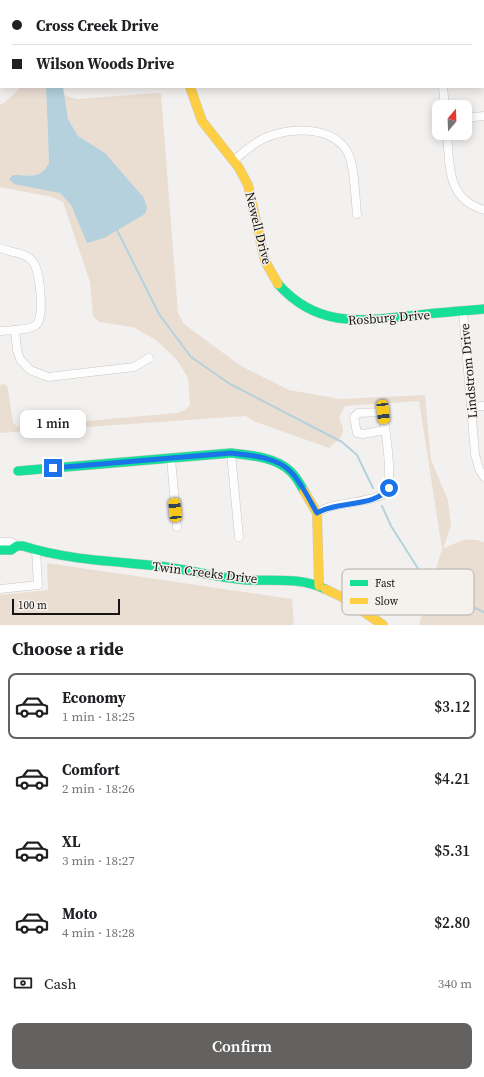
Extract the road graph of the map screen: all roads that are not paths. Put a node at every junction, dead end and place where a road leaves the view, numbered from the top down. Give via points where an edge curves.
1 (190, 88) edge
2 (443, 88) edge
3 (444, 100) edge
4 (484, 116) edge
5 (472, 117) edge
6 (448, 140) edge
7 (233, 161) junction
8 (484, 210) edge
9 (357, 214) dead end
10 (0, 248) edge
11 (298, 303) joint
12 (484, 309) edge
13 (463, 311) junction
14 (15, 330) junction
15 (0, 331) edge
16 (149, 358) dead end
17 (484, 406) edge
18 (471, 407) junction
19 (385, 430) dead end
20 (231, 453) junction
21 (171, 458) junction
22 (18, 471) dead end
23 (484, 477) edge
24 (317, 513) junction
25 (177, 527) dead end
26 (239, 537) dead end
27 (0, 542) edge
28 (17, 546) junction
29 (0, 550) edge
30 (36, 550) junction
31 (319, 586) junction
32 (0, 589) edge
33 (342, 597) edge
34 (368, 615) edge
35 (383, 625) edge

1 - 7 street, Newell Drive via 202,121
2 - 3 street
4 - 5 street
6 - 8 street via 450,174 458,194 474,207
7 - 9 street via 258,142 275,134 323,132 340,143 348,155
7 - 11 street, Newell Drive via 248,184 262,254 268,269 274,280
10 - 14 street via 28,257 37,269 41,318 35,326
11 - 13 street, Rosburg Drive via 328,317 361,321
12 - 13 street, Rosburg Drive
13 - 18 street, Lindstrom Drive
14 - 15 street
14 - 16 street via 20,359 30,370 48,377 134,367
17 - 18 street
18 - 23 street, Lindstrom Drive via 475,454
19 - 24 street via 390,482 386,493 366,501 326,508
20 - 21 street
20 - 24 street via 281,464 290,471
20 - 26 street
21 - 22 street
21 - 25 street
24 - 31 street
27 - 28 street, Twin Creeks Drive via 11,542
28 - 29 street, Twin Creeks Drive via 11,550
28 - 30 street, Twin Creeks Drive
30 - 31 street, Twin Creeks Drive via 82,559
30 - 32 street via 38,586
31 - 33 street, Twin Creeks Drive
34 - 35 street, Twin Creeks Drive

